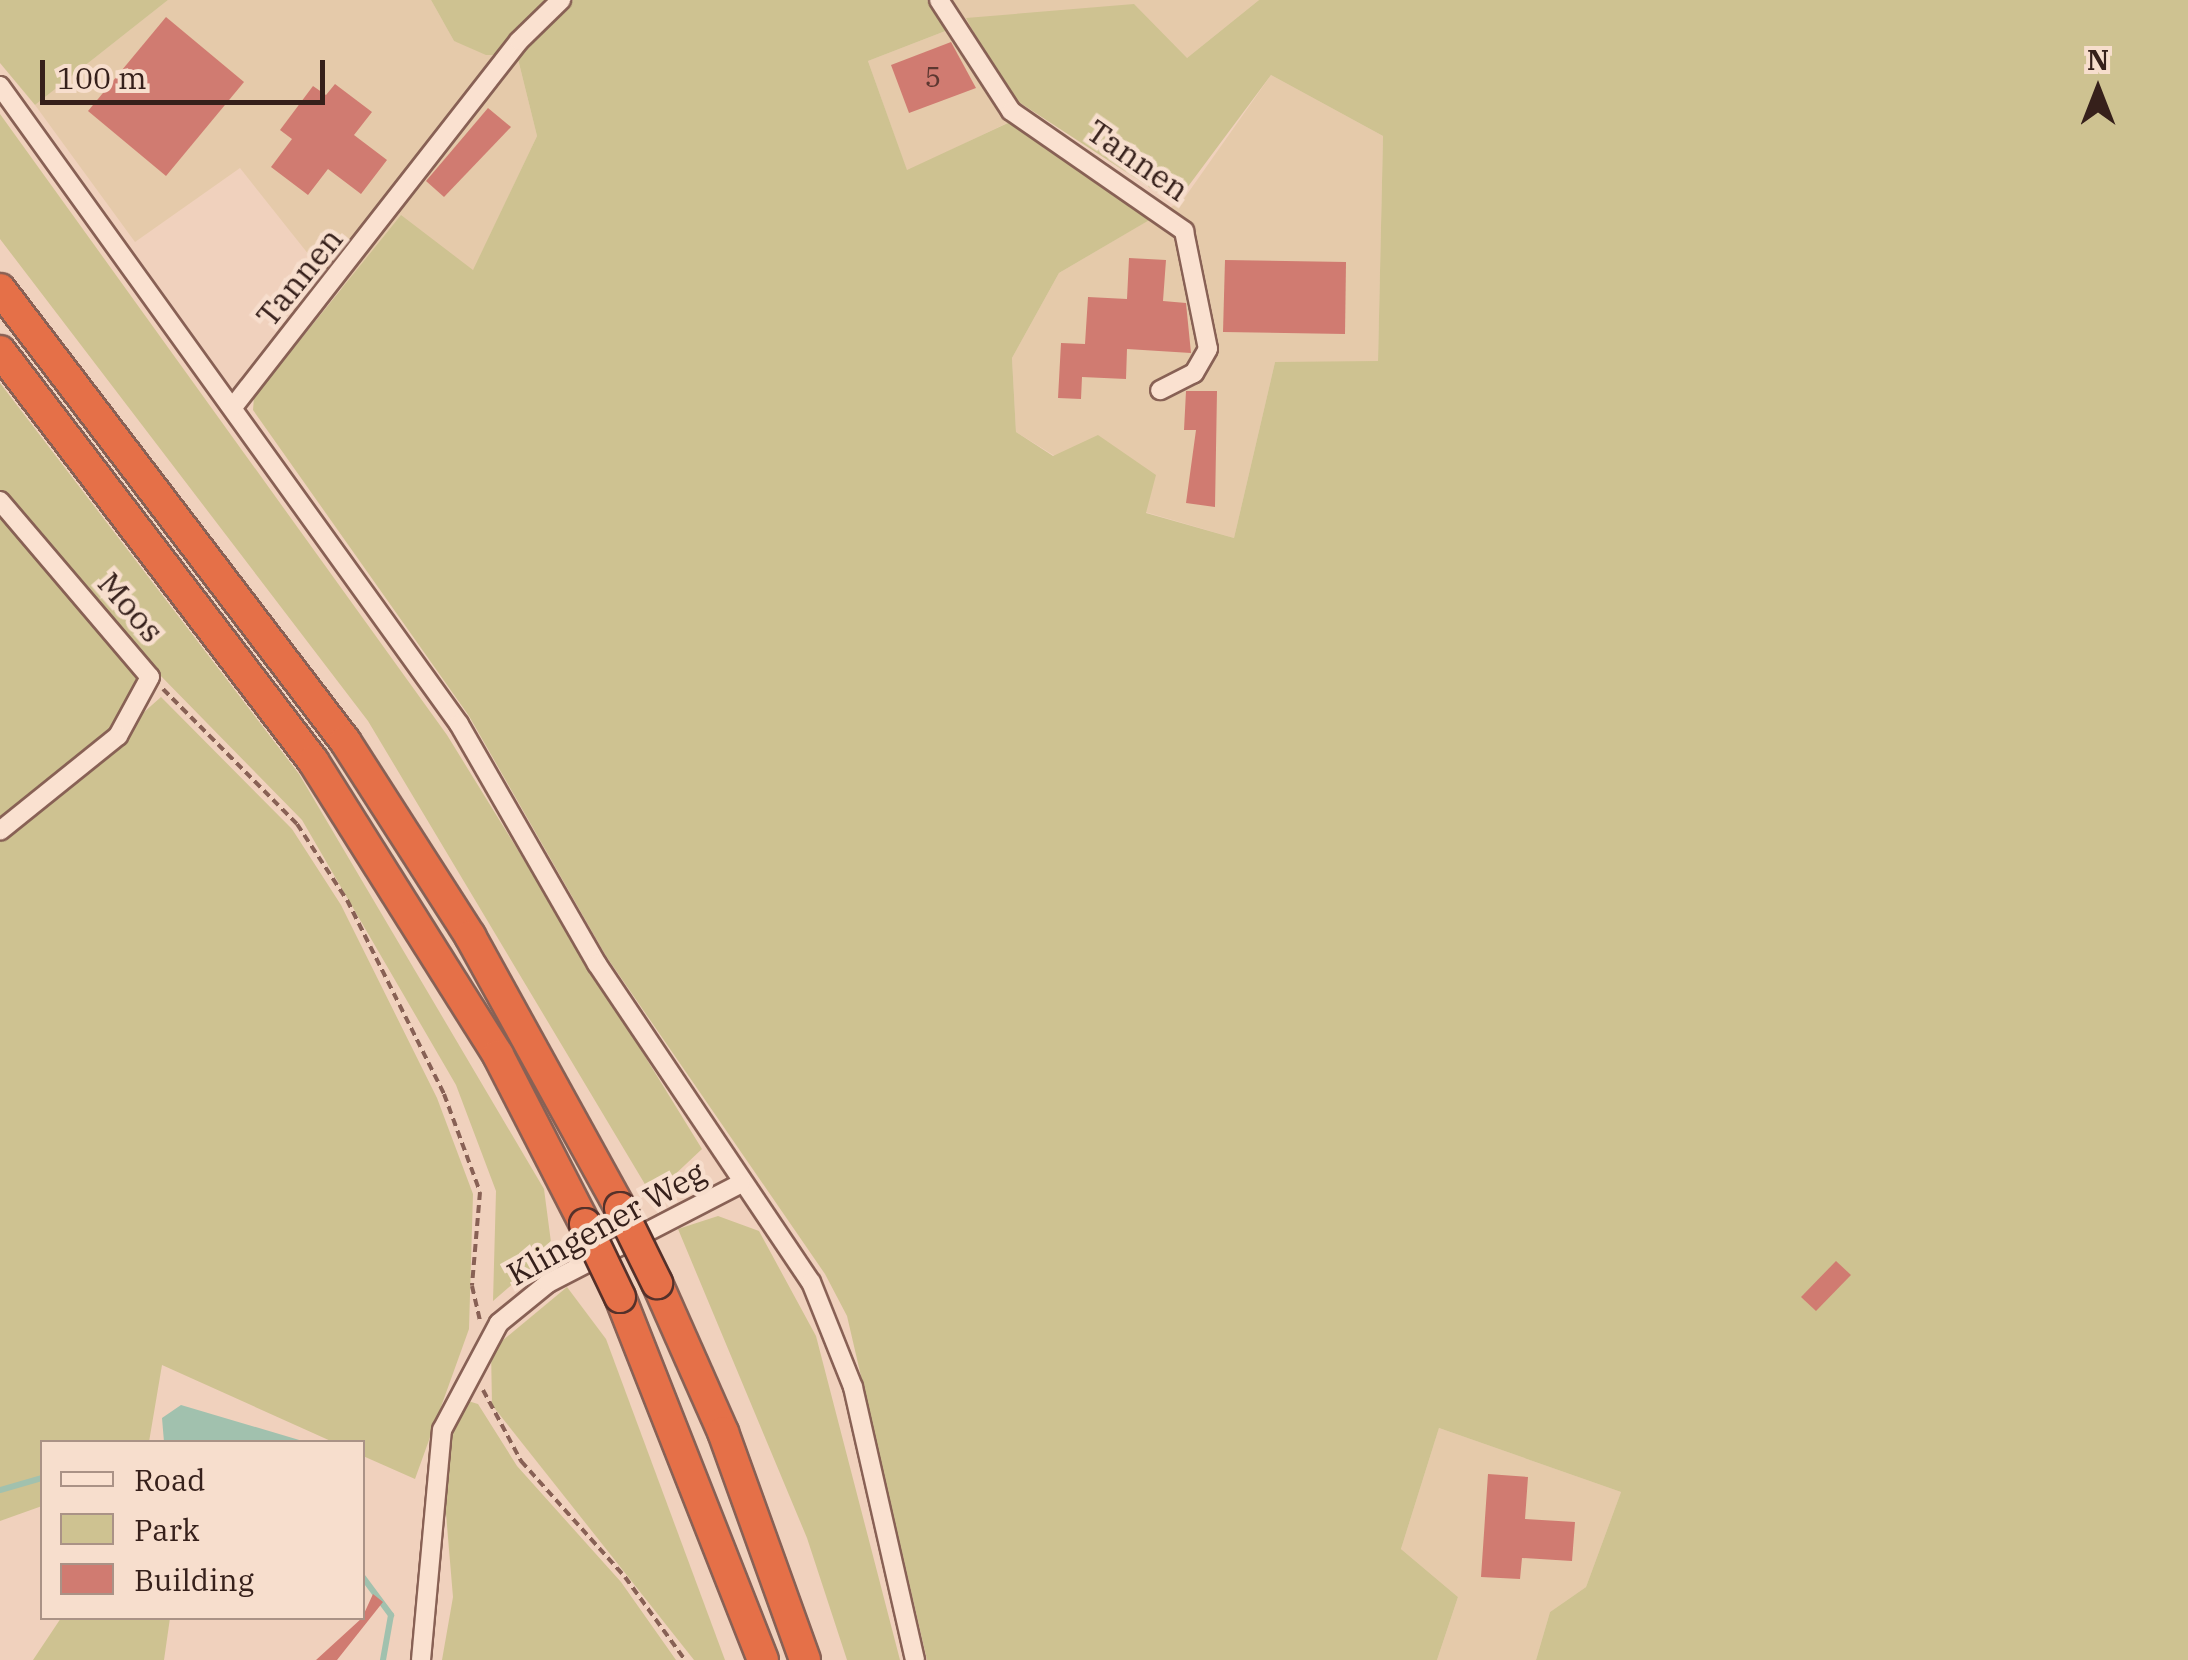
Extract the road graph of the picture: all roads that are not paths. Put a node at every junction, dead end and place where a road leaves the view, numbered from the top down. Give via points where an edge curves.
1 (562, 0) edge
2 (939, 0) edge
3 (0, 86) edge
4 (0, 289) edge
5 (0, 350) edge
6 (1160, 390) dead end
7 (233, 407) junction
8 (0, 501) edge
9 (0, 831) edge
10 (740, 1184) junction
11 (421, 1660) edge
12 (762, 1660) edge
13 (805, 1660) edge
14 (915, 1660) edge

1 - 7 street, Tannen via 519,41
2 - 6 street, Tannen via 1010,111 1184,231 1208,349 1194,373
3 - 7 street
4 - 13 highway, bridge via 344,741 470,936 656,1282 724,1432
5 - 12 highway, bridge via 313,761 498,1055 620,1297
7 - 10 street via 459,724 597,964
8 - 9 street, Moos via 150,676 118,736
10 - 11 street, Klingener Weg via 548,1283 487,1341 442,1430 432,1478 432,1594
10 - 14 street via 773,1222 832,1329

